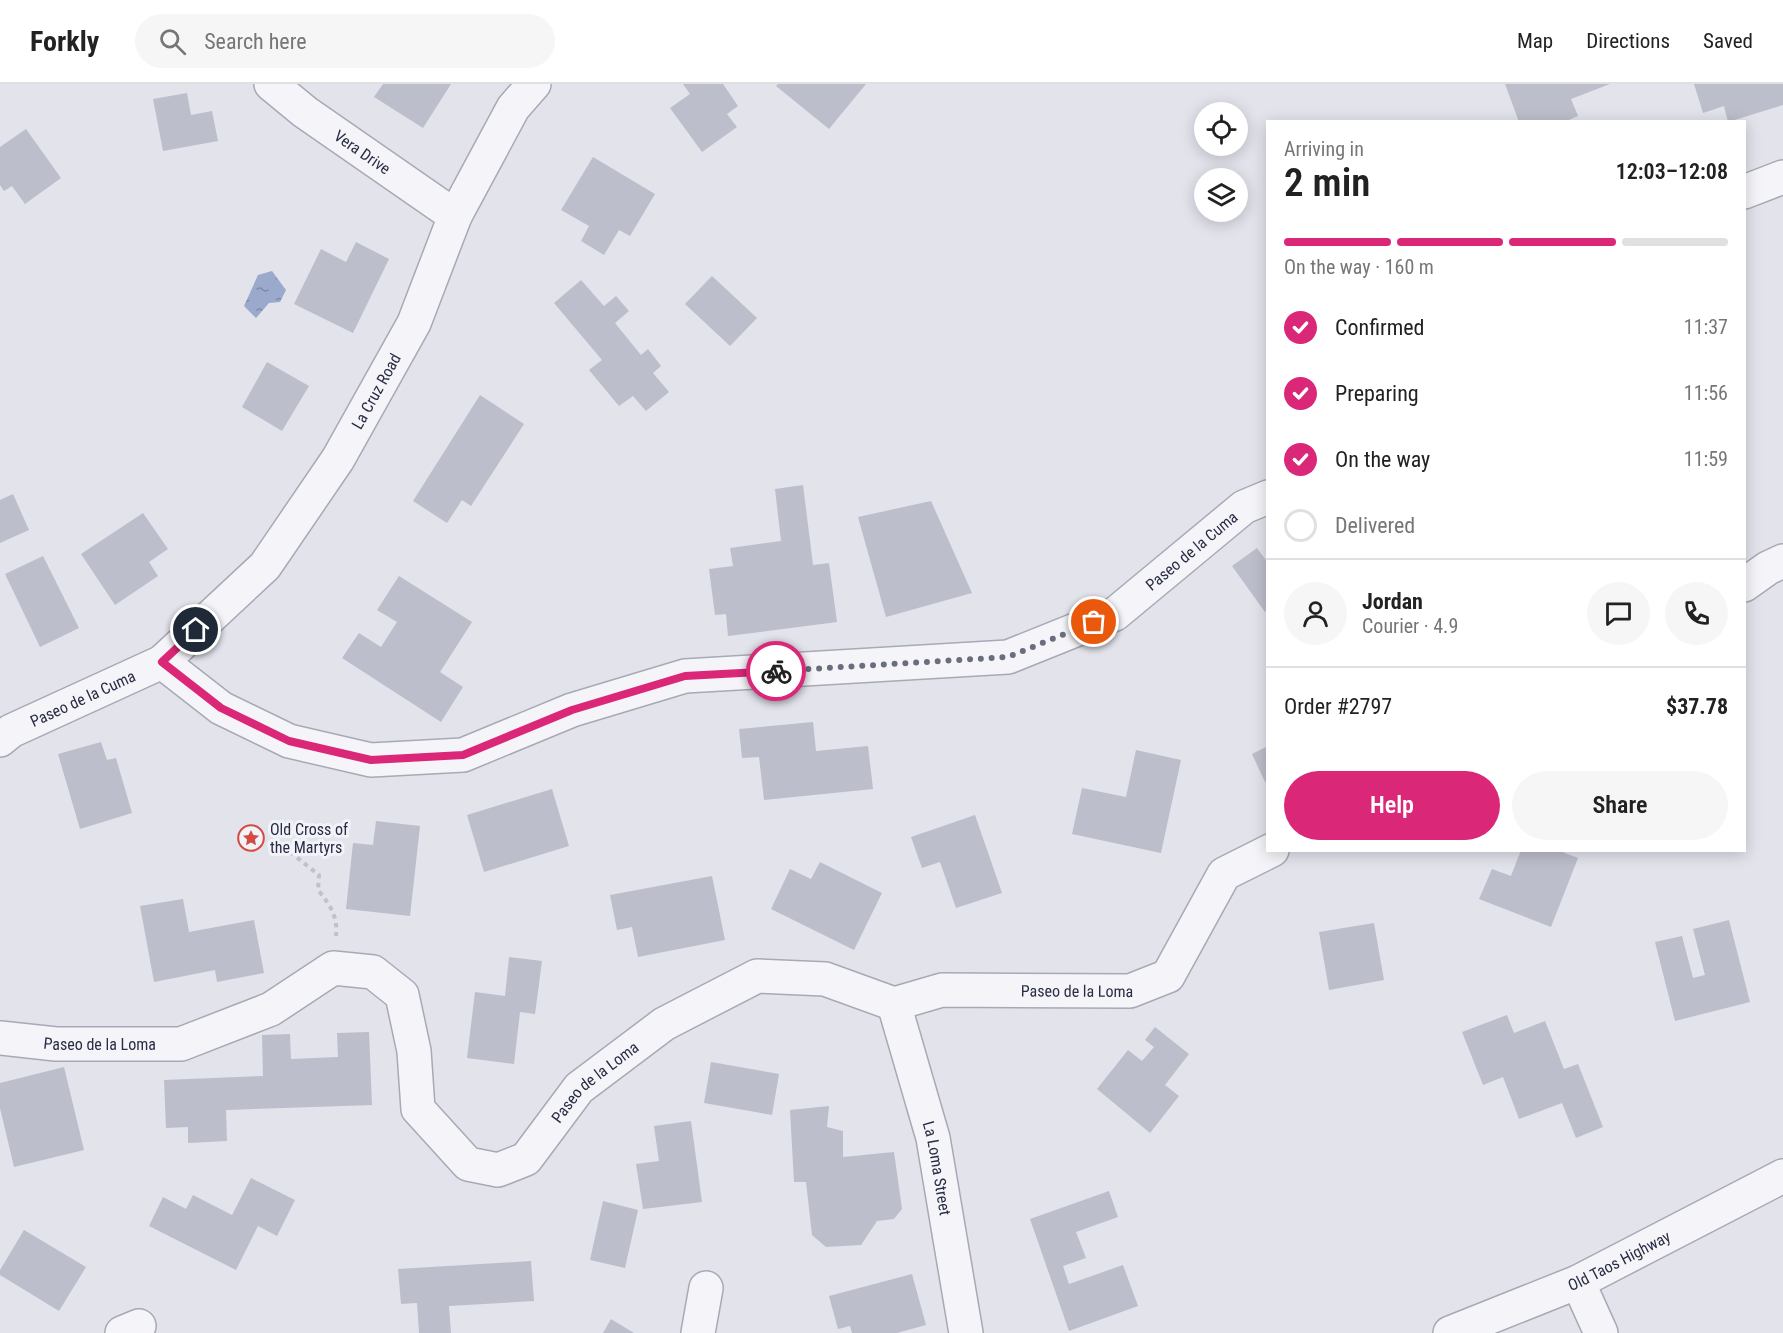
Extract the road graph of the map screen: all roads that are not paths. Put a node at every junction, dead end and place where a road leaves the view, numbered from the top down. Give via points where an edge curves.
1 (271, 84) edge
2 (534, 84) edge
3 (1783, 177) edge
4 (1746, 191) edge
5 (455, 216) junction
6 (1266, 497) edge
7 (1783, 561) edge
8 (1746, 584) edge
9 (162, 662) junction
10 (0, 740) edge
11 (1268, 852) edge
12 (894, 1004) junction
13 (0, 1038) edge
14 (1783, 1176) edge
15 (1578, 1281) junction
16 (706, 1288) dead end
17 (698, 1333) edge
18 (966, 1333) edge
19 (1450, 1333) edge
20 (1601, 1333) edge

1 - 5 street, Vera Drive
2 - 5 street, La Cruz Road via 513,108
3 - 4 street
5 - 9 street, La Cruz Road via 414,323 338,459 265,566
6 - 9 street, Paseo de la Cuma via 1244,507 1115,614 1008,657 685,676 572,710 463,755 371,760 289,741 221,708
7 - 8 street
9 - 10 street, Paseo de la Cuma via 11,731
11 - 12 street, Paseo de la Loma via 1224,874 1168,976 1130,991 942,990
12 - 13 street, Paseo de la Loma via 825,979 757,976 664,1024 579,1088 526,1160 498,1170 468,1164 418,1109 414,1051 402,995 373,972 333,968 271,1009 181,1044 56,1044
12 - 18 street, La Loma Street via 933,1138
14 - 15 street, Old Taos Highway
15 - 19 street, Old Taos Highway
15 - 20 street
16 - 17 street

